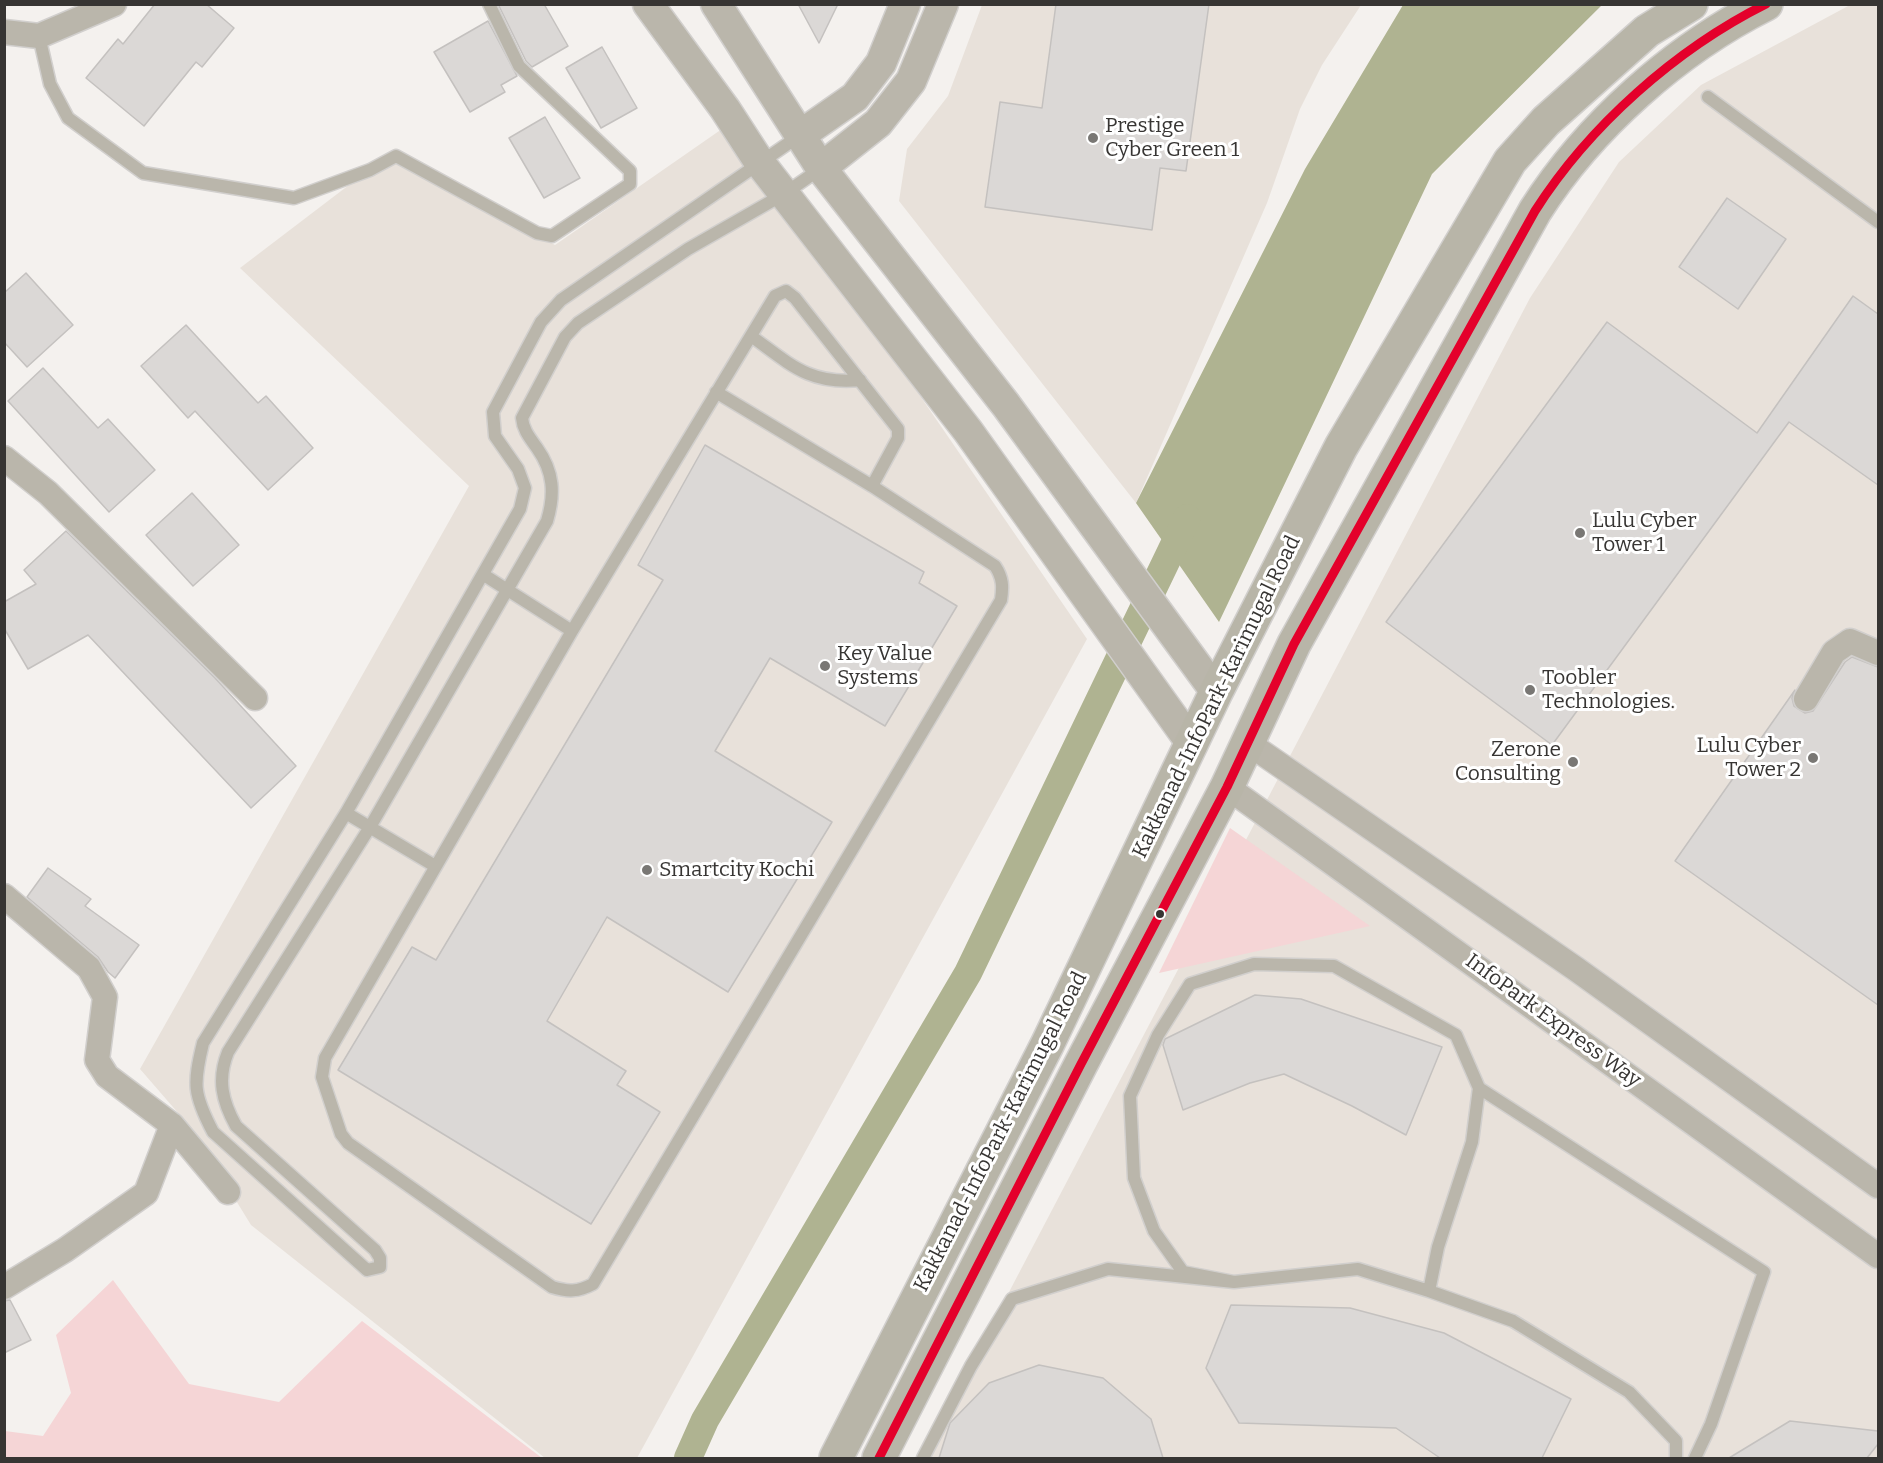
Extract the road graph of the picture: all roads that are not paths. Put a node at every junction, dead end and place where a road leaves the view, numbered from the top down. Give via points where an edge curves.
1 (114, 4) edge
2 (489, 4) edge
3 (648, 4) edge
4 (716, 4) edge
5 (905, 4) edge
6 (943, 4) edge
7 (1691, 4) edge
8 (1766, 4) edge
9 (4, 32) edge
10 (39, 36) junction
11 (1708, 97) dead end
12 (799, 136) junction
13 (760, 163) junction
14 (821, 168) junction
15 (784, 194) junction
16 (1878, 222) edge
17 (751, 336) junction
18 (860, 381) junction
19 (717, 392) junction
20 (4, 458) edge
21 (872, 486) junction
22 (484, 575) junction
23 (507, 589) junction
24 (572, 631) junction
25 (1878, 653) edge
26 (1215, 692) junction
27 (255, 698) dead end
28 (1806, 699) dead end
29 (1248, 743) junction
30 (1192, 744) junction
31 (1227, 787) junction
32 (346, 813) junction
33 (370, 827) junction
34 (435, 866) junction
35 (4, 896) edge
36 (1479, 1088) junction
37 (172, 1125) junction
38 (1878, 1186) edge
39 (228, 1192) dead end
40 (1878, 1256) edge
41 (1234, 1282) junction
42 (4, 1287) edge
43 (1429, 1291) junction
44 (836, 1458) edge
45 (879, 1458) edge
46 (923, 1458) edge
47 (1676, 1458) edge
48 (1695, 1458) edge

1 - 10 street
2 - 10 lane via 519,66 630,171 630,184 552,236 537,233 396,156 370,170 294,198 143,173 68,118 50,84
3 - 13 street
4 - 12 street
5 - 12 street via 880,63 855,97
6 - 14 street via 911,81 878,123
7 - 26 main road, Kakkanad-InfoPark-Karimugal Road via 1647,31 1546,122 1510,162 1341,447
8 - 29 main road, Kakkanad-InfoPark-Karimugal Road via 1693,46 1662,72 1586,145 1550,188 1294,644
9 - 10 street
11 - 16 lane
12 - 13 lane
12 - 14 street
13 - 15 street
13 - 22 lane via 561,300 541,322 493,412 495,436 518,469 525,496
14 - 15 lane
14 - 26 street via 1006,405
15 - 23 lane via 688,249 578,323 565,337 522,418 523,427 548,469 553,500 547,521
15 - 30 street via 968,431
17 - 18 lane via 819,380
17 - 18 lane via 775,296 786,291 795,297
17 - 19 lane
18 - 21 lane via 898,429 898,438
19 - 21 lane
19 - 24 lane
20 - 27 street via 48,493
21 - 34 lane via 995,566 1002,581 1001,600 593,1284 583,1290 567,1292 552,1287 348,1143 341,1134 322,1077 325,1058
22 - 23 lane
22 - 32 lane
23 - 24 lane
23 - 33 lane
24 - 34 lane
25 - 28 street via 1850,641 1834,652
26 - 30 main road, Kakkanad-InfoPark-Karimugal Road
29 - 31 main road, Kakkanad-InfoPark-Karimugal Road
29 - 38 street via 1576,969
30 - 44 main road, Kakkanad-InfoPark-Karimugal Road via 1047,1045
31 - 40 street, InfoPark Express Way
31 - 45 main road, Kakkanad-InfoPark-Karimugal Road
32 - 33 lane
32 - 33 lane via 203,1043 194,1082 213,1132 367,1270 380,1267 375,1250 236,1126 221,1087 222,1066 228,1052
33 - 34 lane
35 - 37 street via 89,968 105,997 97,1060 107,1076
36 - 41 lane via 1456,1035 1334,966 1254,964 1190,984 1158,1035 1130,1096 1134,1178 1154,1231 1183,1272
36 - 43 lane via 1472,1142 1438,1247
36 - 48 lane via 1764,1272 1712,1424
37 - 39 street
37 - 42 street via 146,1193
41 - 43 lane via 1358,1269
41 - 46 lane via 1108,1269 1012,1299 971,1366
43 - 47 lane via 1513,1321 1629,1392 1676,1441

